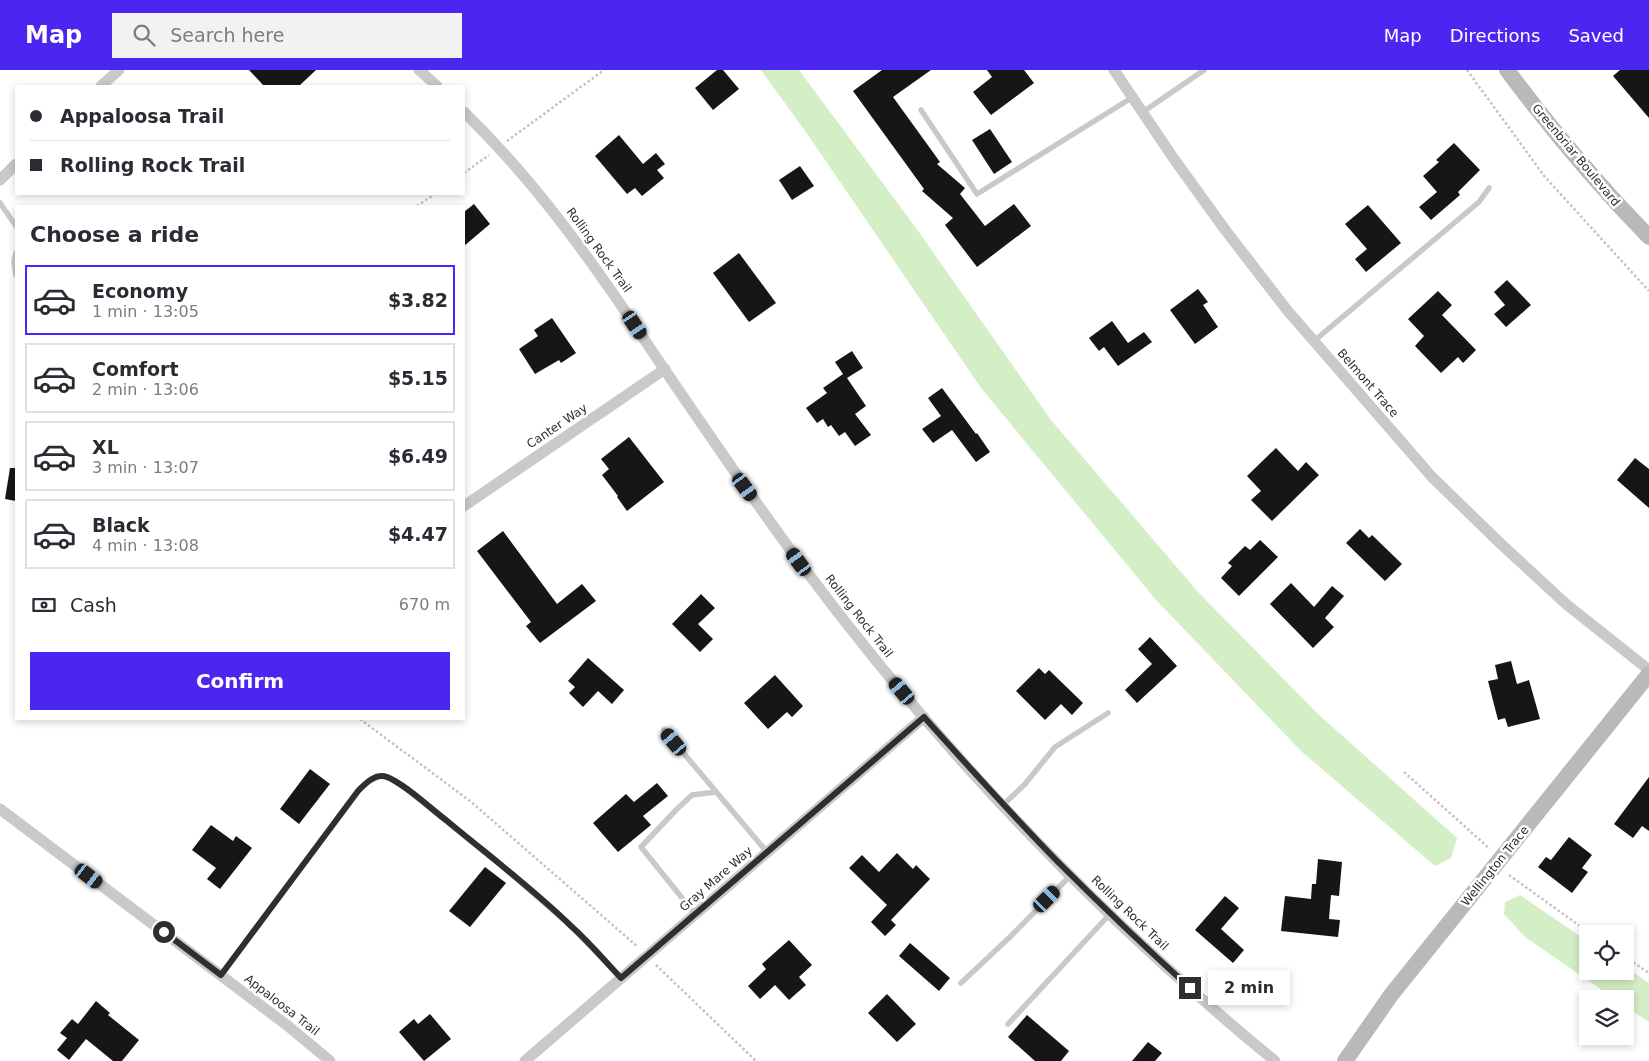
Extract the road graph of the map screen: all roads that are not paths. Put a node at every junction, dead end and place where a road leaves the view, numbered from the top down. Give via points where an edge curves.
1 (119, 70) edge
2 (419, 70) edge
3 (1114, 70) edge
4 (1204, 70) edge
5 (1507, 70) edge
6 (102, 85) edge
7 (436, 85) edge
8 (1133, 98) junction
9 (921, 110) dead end
10 (1142, 112) junction
11 (465, 113) edge
12 (15, 165) edge
13 (0, 180) edge
14 (1489, 188) dead end
15 (0, 203) edge
16 (15, 225) edge
17 (1649, 237) edge
18 (1314, 342) junction
19 (665, 370) junction
20 (465, 505) edge
21 (1649, 672) edge
22 (1108, 713) dead end
23 (924, 717) junction
24 (664, 730) dead end
25 (716, 792) junction
26 (1003, 805) junction
27 (0, 809) edge
28 (767, 852) junction
29 (1071, 875) junction
30 (695, 914) junction
31 (1110, 914) junction
32 (221, 975) junction
33 (621, 978) junction
34 (961, 983) dead end
35 (1008, 1024) dead end
36 (330, 1061) edge
37 (525, 1061) edge
38 (1275, 1061) edge
39 (1345, 1061) edge

1 - 6 street
2 - 7 street
3 - 8 street, Belmont Trace
4 - 10 lane
5 - 17 street, Greenbriar Boulevard via 1544,120
8 - 9 lane via 977,194
8 - 10 street, Belmont Trace
10 - 18 street, Belmont Trace via 1226,231
11 - 19 street, Rolling Rock Trail via 552,209 595,265
12 - 13 street
14 - 18 lane via 1479,202
15 - 16 lane
18 - 21 street, Belmont Trace via 1432,477 1566,604
19 - 20 street, Canter Way
19 - 23 street, Rolling Rock Trail via 799,562
21 - 39 street, Wellington Trace via 1391,995
22 - 26 lane via 1055,747
23 - 26 street, Rolling Rock Trail
23 - 28 street, Gray Mare Way
24 - 25 lane
25 - 28 lane
25 - 30 lane via 692,795 641,847
26 - 29 street, Rolling Rock Trail
27 - 32 street, Appaloosa Trail
28 - 30 street, Gray Mare Way
29 - 31 street, Rolling Rock Trail
29 - 34 lane
30 - 33 street, Gray Mare Way
31 - 35 lane
31 - 38 street, Rolling Rock Trail
32 - 33 lane via 358,791 380,776 388,777 405,788 498,862 571,926
32 - 36 street, Appaloosa Trail
33 - 37 street, Gray Mare Way

